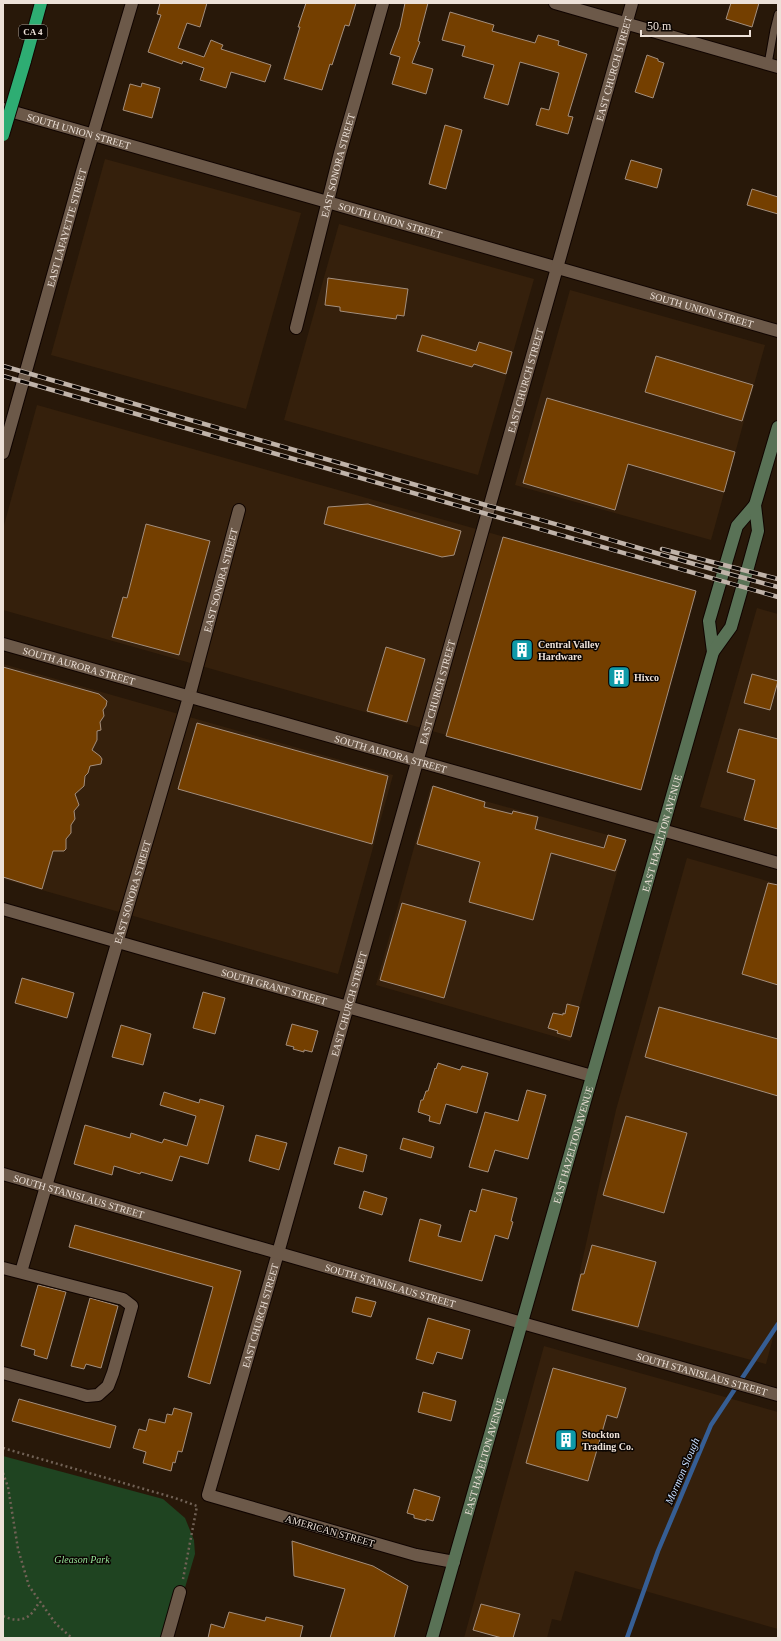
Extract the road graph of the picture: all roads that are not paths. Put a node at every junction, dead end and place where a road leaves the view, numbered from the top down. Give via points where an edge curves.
1 (41, 3) edge
2 (132, 3) edge
3 (383, 3) edge
4 (555, 3) edge
5 (632, 3) edge
6 (778, 14) edge
7 (626, 23) junction
8 (776, 30) edge
9 (773, 65) edge
10 (3, 109) edge
11 (3, 135) edge
12 (93, 135) junction
13 (327, 203) junction
14 (557, 268) junction
15 (296, 328) dead end
16 (778, 331) edge
17 (778, 427) edge
18 (3, 453) edge
19 (755, 505) junction
20 (239, 510) dead end
21 (3, 644) edge
22 (713, 652) junction
23 (189, 697) junction
24 (416, 761) junction
25 (662, 830) junction
26 (778, 863) edge
27 (3, 908) edge
28 (116, 942) junction
29 (347, 1006) junction
30 (592, 1076) junction
31 (3, 1174) edge
32 (46, 1186) junction
33 (278, 1253) junction
34 (3, 1268) edge
35 (21, 1272) junction
36 (522, 1323) junction
37 (3, 1373) edge
38 (778, 1395) edge
39 (208, 1495) joint
40 (454, 1562) junction
41 (180, 1592) road end
42 (167, 1638) edge
43 (432, 1638) edge

1 - 11 highway, CA 4, bridge
2 - 12 street, EAST LAFAYETTE STREET
3 - 13 street, EAST SONORA STREET
4 - 7 street
5 - 7 street, EAST CHURCH STREET
6 - 8 lane
7 - 9 street
7 - 14 street, EAST CHURCH STREET
8 - 9 lane
10 - 12 street, SOUTH UNION STREET
12 - 13 street, SOUTH UNION STREET
12 - 18 street, EAST LAFAYETTE STREET
13 - 14 street, SOUTH UNION STREET
13 - 15 street, EAST SONORA STREET
14 - 16 street, SOUTH UNION STREET
14 - 24 street, EAST CHURCH STREET
17 - 19 main road, EAST HAZELTON AVENUE
19 - 22 main road, EAST HAZELTON AVENUE via 758,531 753,551 731,627
19 - 22 main road, EAST HAZELTON AVENUE via 737,526 709,621
20 - 23 street, EAST SONORA STREET
21 - 23 street, SOUTH AURORA STREET
22 - 25 main road, EAST HAZELTON AVENUE
23 - 24 street, SOUTH AURORA STREET
23 - 28 street, EAST SONORA STREET
24 - 25 street, SOUTH AURORA STREET
24 - 29 street, EAST CHURCH STREET
25 - 26 street, SOUTH AURORA STREET
25 - 30 main road, EAST HAZELTON AVENUE
27 - 28 street, SOUTH GRANT STREET
28 - 29 street, SOUTH GRANT STREET
28 - 32 street, EAST SONORA STREET
29 - 30 street, SOUTH GRANT STREET
29 - 33 street, EAST CHURCH STREET
30 - 36 main road, EAST HAZELTON AVENUE
31 - 32 street, SOUTH STANISLAUS STREET
32 - 33 street, SOUTH STANISLAUS STREET
32 - 35 street, EAST SONORA STREET
33 - 36 street, SOUTH STANISLAUS STREET
33 - 39 street, EAST CHURCH STREET
34 - 35 street
35 - 37 street via 123,1300 132,1306 113,1373 108,1386 98,1395 87,1396
36 - 38 street, SOUTH STANISLAUS STREET
36 - 40 main road, EAST HAZELTON AVENUE
39 - 40 street, AMERICAN STREET via 416,1555
40 - 43 main road, EAST HAZELTON AVENUE
41 - 42 street

